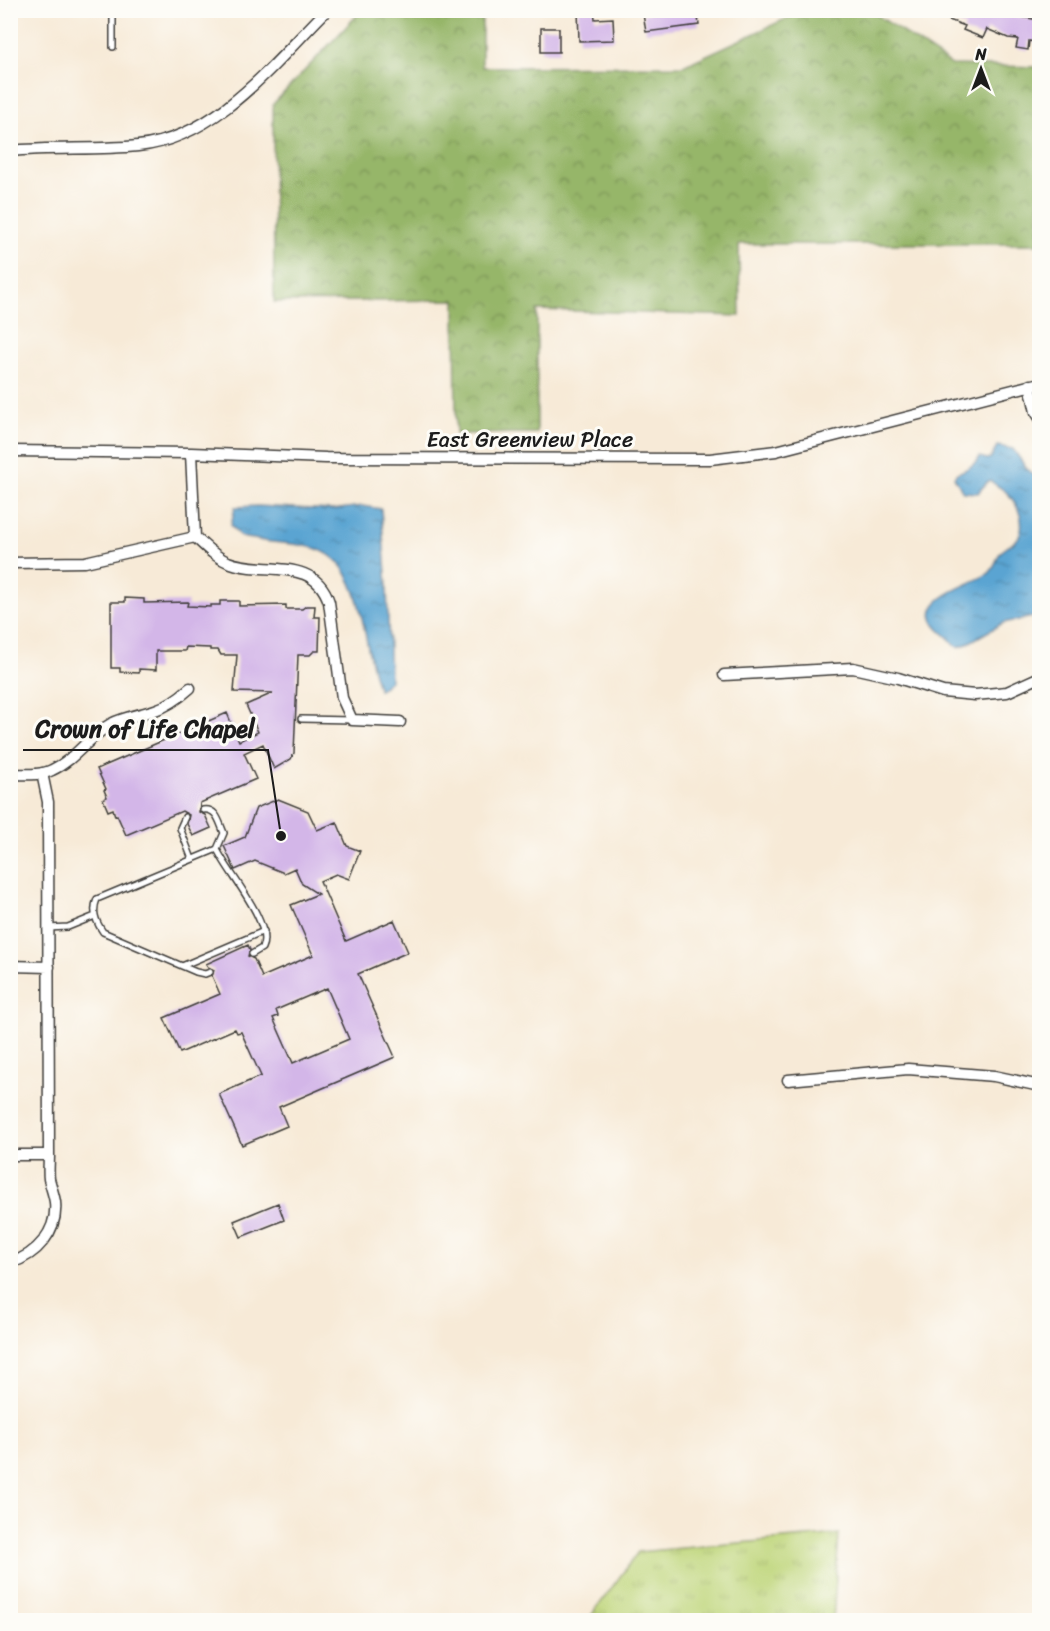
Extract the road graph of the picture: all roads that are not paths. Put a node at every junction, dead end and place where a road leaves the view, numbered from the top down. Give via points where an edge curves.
1 (113, 10) edge
2 (327, 10) edge
3 (113, 47) dead end
4 (10, 151) edge
5 (1035, 384) edge
6 (1040, 418) edge
7 (10, 451) edge
8 (191, 453) junction
9 (195, 537) junction
10 (10, 563) edge
11 (724, 675) dead end
12 (1040, 677) edge
13 (190, 688) dead end
14 (301, 719) dead end
15 (352, 720) junction
16 (400, 723) dead end
17 (42, 773) junction
18 (10, 774) edge
19 (203, 810) dead end
20 (185, 818) dead end
21 (217, 849) junction
22 (192, 859) junction
23 (95, 916) junction
24 (48, 928) junction
25 (264, 930) junction
26 (252, 954) dead end
27 (10, 966) edge
28 (182, 966) junction
29 (48, 967) junction
30 (210, 972) dead end
31 (788, 1080) dead end
32 (1040, 1086) edge
33 (10, 1155) edge
34 (48, 1155) junction
35 (10, 1263) edge

1 - 3 lane
2 - 4 street via 237,99 210,121 183,135 140,146
5 - 6 street via 1036,412
5 - 8 street, East Greenview Place via 776,451 710,459 326,458
7 - 8 street, East Greenview Place
8 - 9 street
9 - 10 street via 85,562
9 - 15 street via 228,562 299,572 319,584 329,602 342,698
11 - 12 street via 853,668 943,692 975,695 1007,692
13 - 17 street via 158,709 111,724 59,766
14 - 15 lane
15 - 16 street
17 - 18 street
17 - 24 street via 48,802
19 - 21 lane via 214,812 224,833
20 - 22 lane via 180,828
21 - 22 lane
21 - 25 lane
22 - 23 lane via 98,899
23 - 24 lane via 68,927
23 - 28 lane via 100,930 106,934
24 - 29 street
25 - 26 lane via 262,948
25 - 28 lane
27 - 29 street
28 - 30 lane
29 - 34 street
31 - 32 street via 908,1069 994,1076
33 - 34 street
34 - 35 street via 55,1203 49,1234 36,1249

